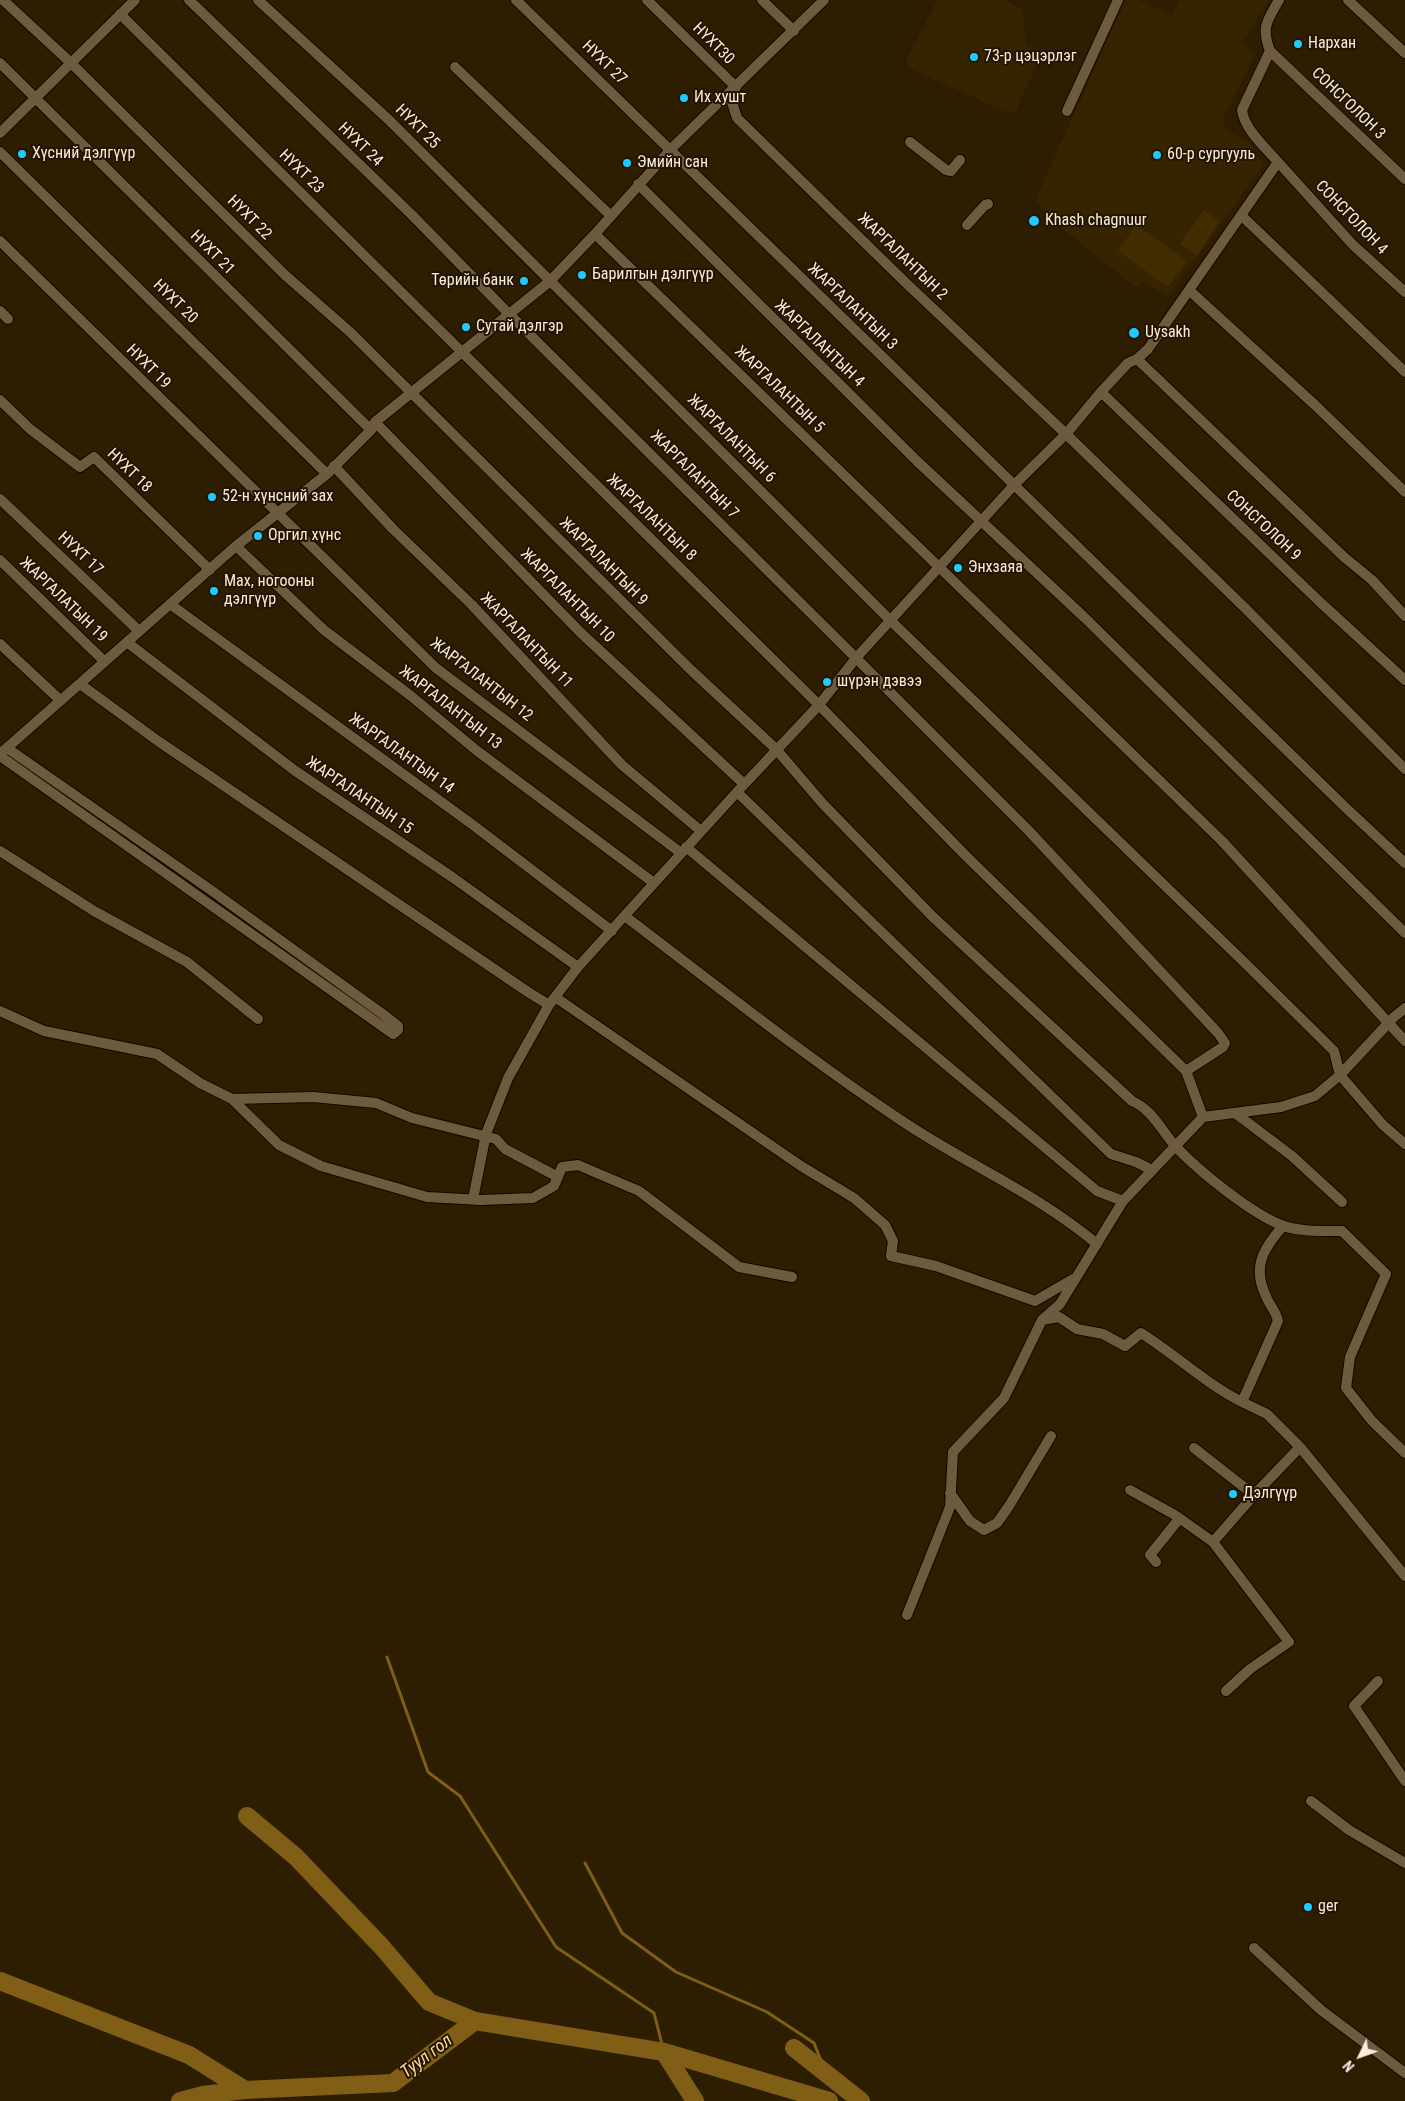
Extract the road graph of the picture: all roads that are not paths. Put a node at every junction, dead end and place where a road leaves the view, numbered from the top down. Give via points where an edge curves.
1 (3, 0) edge
2 (189, 0) edge
3 (258, 0) edge
4 (516, 0) edge
5 (647, 0) edge
6 (762, 0) edge
7 (824, 0) edge
8 (1118, 0) edge
9 (1279, 0) edge
10 (1348, 0) edge
11 (132, 1) edge
12 (120, 14) junction
13 (794, 31) junction
14 (1270, 51) junction
15 (1405, 53) edge
16 (70, 62) junction
17 (0, 63) edge
18 (455, 67) dead end
19 (732, 90) junction
20 (34, 97) junction
21 (1067, 111) dead end
22 (0, 133) edge
23 (910, 142) dead end
24 (671, 149) junction
25 (0, 152) edge
26 (960, 160) dead end
27 (1278, 162) junction
28 (1405, 179) edge
29 (638, 184) junction
30 (988, 204) dead end
31 (610, 215) junction
32 (1242, 216) junction
33 (967, 226) dead end
34 (595, 234) junction
35 (0, 241) edge
36 (549, 282) junction
37 (1190, 291) junction
38 (1405, 292) edge
39 (0, 312) edge
40 (509, 314) junction
41 (8, 319) dead end
42 (460, 353) junction
43 (1137, 359) junction
44 (1405, 372) edge
45 (1101, 392) junction
46 (411, 393) junction
47 (0, 400) edge
48 (373, 426) junction
49 (1066, 434) junction
50 (331, 470) junction
51 (1015, 484) junction
52 (1405, 492) edge
53 (0, 499) edge
54 (276, 514) junction
55 (984, 520) junction
56 (236, 546) junction
57 (0, 560) edge
58 (941, 567) junction
59 (210, 570) junction
60 (170, 604) junction
61 (1405, 616) edge
62 (890, 620) junction
63 (139, 631) junction
64 (128, 643) junction
65 (0, 644) edge
66 (856, 658) junction
67 (104, 661) junction
68 (1405, 680) edge
69 (80, 684) junction
70 (60, 700) junction
71 (819, 706) junction
72 (776, 749) junction
73 (2, 753) edge
74 (1405, 769) edge
75 (744, 784) junction
76 (736, 792) junction
77 (701, 831) junction
78 (132, 836) junction
79 (125, 845) junction
80 (684, 850) junction
81 (0, 851) edge
82 (1405, 863) edge
83 (654, 883) junction
84 (208, 888) junction
85 (201, 898) junction
86 (626, 917) junction
87 (612, 931) junction
88 (1405, 933) edge
89 (578, 967) junction
90 (552, 1001) junction
91 (1405, 1008) edge
92 (0, 1011) edge
93 (258, 1019) dead end
94 (1388, 1023) junction
95 (1405, 1041) edge
96 (1186, 1071) junction
97 (1340, 1075) junction
98 (232, 1099) junction
99 (1235, 1113) junction
100 (1203, 1117) junction
101 (485, 1136) junction
102 (1405, 1144) edge
103 (1175, 1146) junction
104 (1152, 1170) junction
105 (558, 1177) junction
106 (473, 1199) junction
107 (1123, 1201) junction
108 (1342, 1202) dead end
109 (1283, 1226) junction
110 (1097, 1244) junction
111 (792, 1277) dead end
112 (1073, 1279) junction
113 (1042, 1320) junction
114 (1242, 1402) junction
115 (1051, 1436) dead end
116 (1300, 1447) junction
117 (1194, 1448) dead end
118 (1405, 1454) edge
119 (1130, 1490) dead end
120 (950, 1494) junction
121 (1254, 1495) junction
122 (1179, 1519) junction
123 (1213, 1542) junction
124 (1156, 1562) dead end
125 (1405, 1576) edge
126 (907, 1615) dead end
127 (1378, 1681) dead end
128 (1226, 1691) dead end
129 (1405, 1781) edge
130 (1311, 1800) dead end
131 (1405, 1862) edge
132 (1254, 1948) dead end
133 (1405, 2073) edge

1 - 16 street, НҮХТ 22
2 - 40 street, НҮХТ 24 via 411,214
3 - 36 street, НҮХТ 25 via 389,120
4 - 24 street, НҮХТ 27
5 - 19 street, НҮХТ30
6 - 13 street
7 - 13 street
8 - 21 street
9 - 14 street via 1265,28
10 - 15 street
11 - 12 street
12 - 16 street
12 - 42 street, НҮХТ 23
13 - 19 street
14 - 27 street, СОНСГОЛОН 4 via 1242,110 1242,118
14 - 28 street, СОНСГОЛОН 3
16 - 20 street
16 - 46 street, НҮХТ 22 via 285,275 350,332
17 - 20 street, НҮХТ 21
18 - 31 street
19 - 24 street
19 - 49 street, ЖАРГАЛАНТЫН 2 via 737,118
20 - 22 street
20 - 48 street, НҮХТ 21
23 - 26 street via 946,170 951,171
24 - 29 street
24 - 51 street, ЖАРГАЛАНТЫН 3 via 848,325
25 - 50 street, НҮХТ 20
27 - 32 street
27 - 38 street, СОНСГОЛОН 4 via 1353,245
29 - 31 street
29 - 55 street, ЖАРГАЛАНТЫН 4 via 912,455
30 - 33 street
31 - 34 street
32 - 37 street
32 - 44 street
34 - 36 street
34 - 58 street, ЖАРГАЛАНТЫН 5
35 - 54 street, НҮХТ 19
36 - 40 street
36 - 62 street, ЖАРГАЛАНТЫН 6
37 - 43 street via 1148,349
37 - 52 street
39 - 41 street
40 - 42 street
40 - 66 street, ЖАРГАЛАНТЫН 7
42 - 46 street
42 - 71 street, ЖАРГАЛАНТЫН 8
43 - 45 street via 1128,363
43 - 61 street via 1344,558 1372,580
45 - 49 street
45 - 68 street, СОНСГОЛОН 9 via 1321,604
46 - 48 street
46 - 72 street, ЖАРГАЛАНТЫН 9 via 692,672
47 - 59 street, НҮХТ 18 via 30,429 80,467 94,457
48 - 50 street
48 - 75 street, ЖАРГАЛАНТЫН 10 via 581,633
49 - 51 street
49 - 74 street, ЖАРГАЛАНТЫН 2
50 - 54 street
50 - 77 street, ЖАРГАЛАНТЫН 11 via 471,604 622,765
51 - 55 street
51 - 82 street, ЖАРГАЛАНТЫН 3
53 - 63 street, НҮХТ 17
54 - 56 street
54 - 80 street, ЖАРГАЛАНТЫН 12 via 436,668
55 - 58 street
55 - 88 street, ЖАРГАЛАНТЫН 4
56 - 59 street
56 - 83 street, ЖАРГАЛАНТЫН 13 via 324,630 476,750
57 - 67 street, ЖАРГАЛАТЫН 19
58 - 62 street
58 - 94 street, ЖАРГАЛАНТЫН 5 via 947,577 1222,841
59 - 60 street
60 - 63 street
60 - 87 street, ЖАРГАЛАНТЫН 14 via 474,825
62 - 66 street
62 - 97 street, ЖАРГАЛАНТЫН 6 via 1319,1034 1334,1051
63 - 64 street
64 - 67 street
64 - 89 street, ЖАРГАЛАНТЫН 15 via 294,770
65 - 70 street
66 - 71 street
66 - 96 street, ЖАРГАЛАНТЫН 7 via 1028,830 1218,1033 1225,1043 1223,1047
67 - 69 street
69 - 70 street
69 - 90 street via 166,746
70 - 73 street
71 - 72 street
71 - 96 street, ЖАРГАЛАНТЫН 8 via 964,854
72 - 75 street
72 - 103 street, ЖАРГАЛАНТЫН 9 via 933,917 1132,1101 1142,1105
73 - 78 street
73 - 79 street
75 - 76 street
76 - 77 street
76 - 104 street via 1111,1154
77 - 80 street
78 - 79 street
78 - 84 street
79 - 85 street
80 - 83 street
80 - 107 street, ЖАРГАЛАНТЫН 12 via 1097,1192
81 - 93 street via 94,911 187,962
83 - 86 street
84 - 85 street
84 - 85 street via 391,1020 398,1030 393,1034
86 - 87 street
86 - 110 street via 763,1022 903,1122 1066,1219
87 - 89 street
89 - 90 street
90 - 101 street via 508,1078
90 - 112 street via 854,1198 885,1225 893,1241 891,1256 936,1266 1035,1301
91 - 94 street
92 - 98 street via 44,1031 157,1054 200,1083
94 - 95 street, ЖАРГАЛАНТЫН 5
94 - 97 street
96 - 100 street
97 - 99 street via 1315,1096 1281,1107
97 - 102 street via 1383,1125
98 - 101 street via 313,1097 376,1103 412,1118
98 - 106 street via 279,1145 321,1166 427,1197
99 - 100 street
99 - 108 street via 1292,1156
100 - 103 street
101 - 105 street via 496,1139 506,1150
101 - 106 street
103 - 104 street
103 - 109 street, ЖАРГАЛАНТЫН 9 via 1198,1168 1259,1213
104 - 107 street
105 - 106 street via 554,1186 533,1198
105 - 111 street via 562,1167 578,1165 630,1187 739,1267
107 - 110 street
109 - 114 street via 1271,1240 1258,1268 1260,1282 1278,1321
109 - 118 street, ЖАРГАЛАНТЫН 9 via 1316,1231 1342,1230 1386,1274 1350,1357 1346,1388 1366,1415
110 - 112 street
112 - 113 street via 1060,1304
113 - 114 street via 1058,1317 1077,1329 1102,1334 1125,1346 1141,1333
113 - 120 street via 1004,1398 953,1452
114 - 116 street via 1267,1414
115 - 120 street via 997,1523 984,1530 970,1521
116 - 121 street
116 - 125 street
117 - 121 street
119 - 122 street
120 - 126 street via 950,1507
121 - 123 street
122 - 123 street
122 - 124 street via 1150,1555
123 - 128 street via 1289,1642 1250,1669
127 - 129 street via 1354,1706
130 - 131 street via 1349,1830
132 - 133 street via 1321,2010

